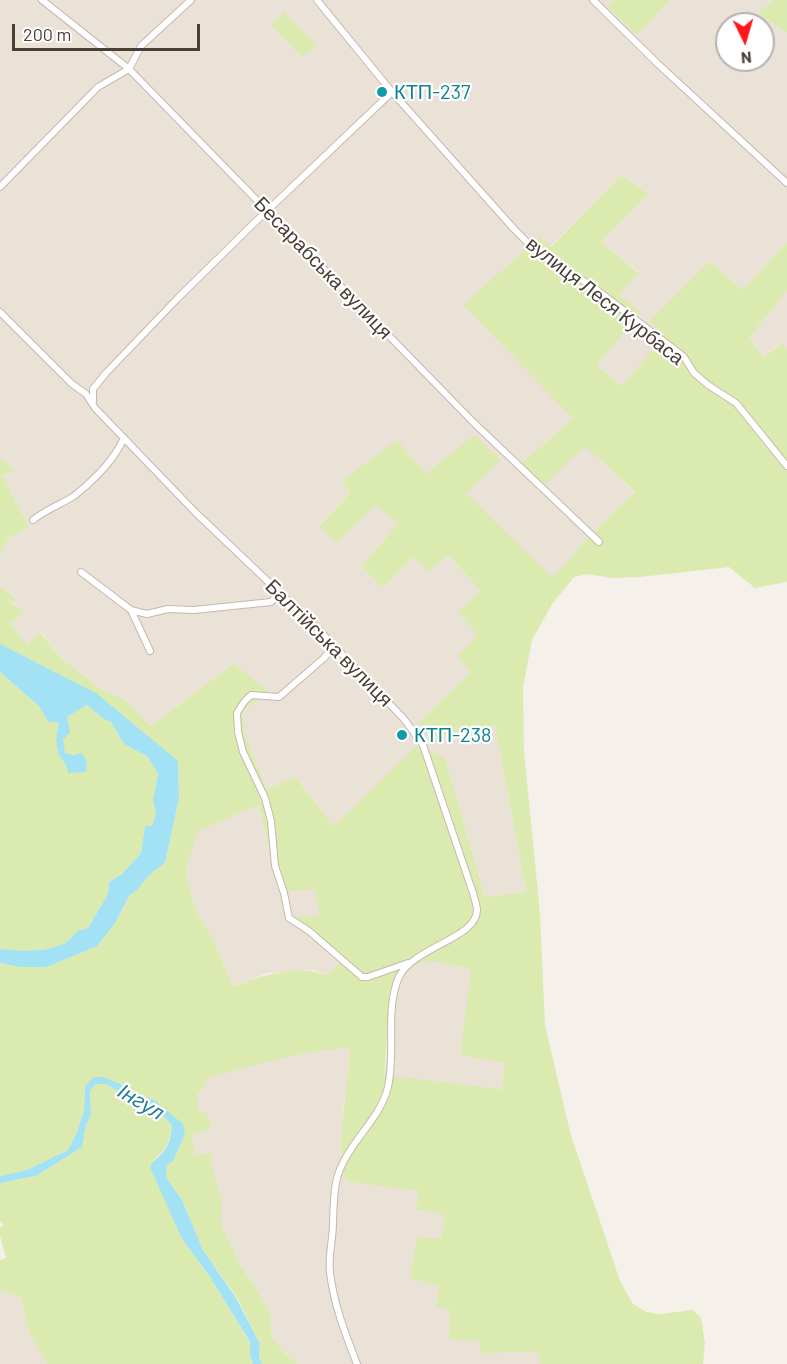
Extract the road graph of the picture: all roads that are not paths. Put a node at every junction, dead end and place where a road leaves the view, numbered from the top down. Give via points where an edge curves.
1 (42, 0) edge
2 (191, 0) edge
3 (317, 0) edge
4 (593, 0) edge
5 (129, 69) junction
6 (392, 92) junction
7 (787, 183) edge
8 (0, 187) edge
9 (268, 212) junction
10 (0, 312) edge
11 (95, 408) junction
12 (124, 438) junction
13 (787, 466) edge
14 (33, 520) dead end
15 (599, 542) dead end
16 (81, 573) dead end
17 (279, 592) junction
18 (131, 610) junction
19 (334, 646) junction
20 (150, 651) dead end
21 (408, 963) junction
22 (357, 1364) edge

1 - 5 street, Бесарабська вулиця
2 - 5 street via 141,46
3 - 6 street, вулиця Леся Курбаса
4 - 7 street
5 - 8 street via 98,87
5 - 9 street, Бесарабська вулиця
6 - 9 street
6 - 13 street, вулиця Леся Курбаса via 500,216 534,249 593,287 684,357 694,373 736,403
9 - 11 street via 106,373 93,389
9 - 15 street, Бесарабська вулиця via 473,422
10 - 11 street, Балтійська вулиця via 86,394
11 - 12 street, Балтійська вулиця
12 - 14 street via 109,461 75,495
12 - 17 street, Балтійська вулиця
16 - 18 street
17 - 18 street via 270,602 147,614
17 - 19 street, Балтійська вулиця
18 - 20 street
19 - 21 street, Балтійська вулиця via 404,719 423,745 473,893 477,912 470,926
19 - 21 street, Балтійська вулиця via 279,697 251,695 237,713 238,732 265,798 275,866 289,918 362,977
21 - 22 street via 392,1002 388,1088 380,1108 337,1175 330,1272

